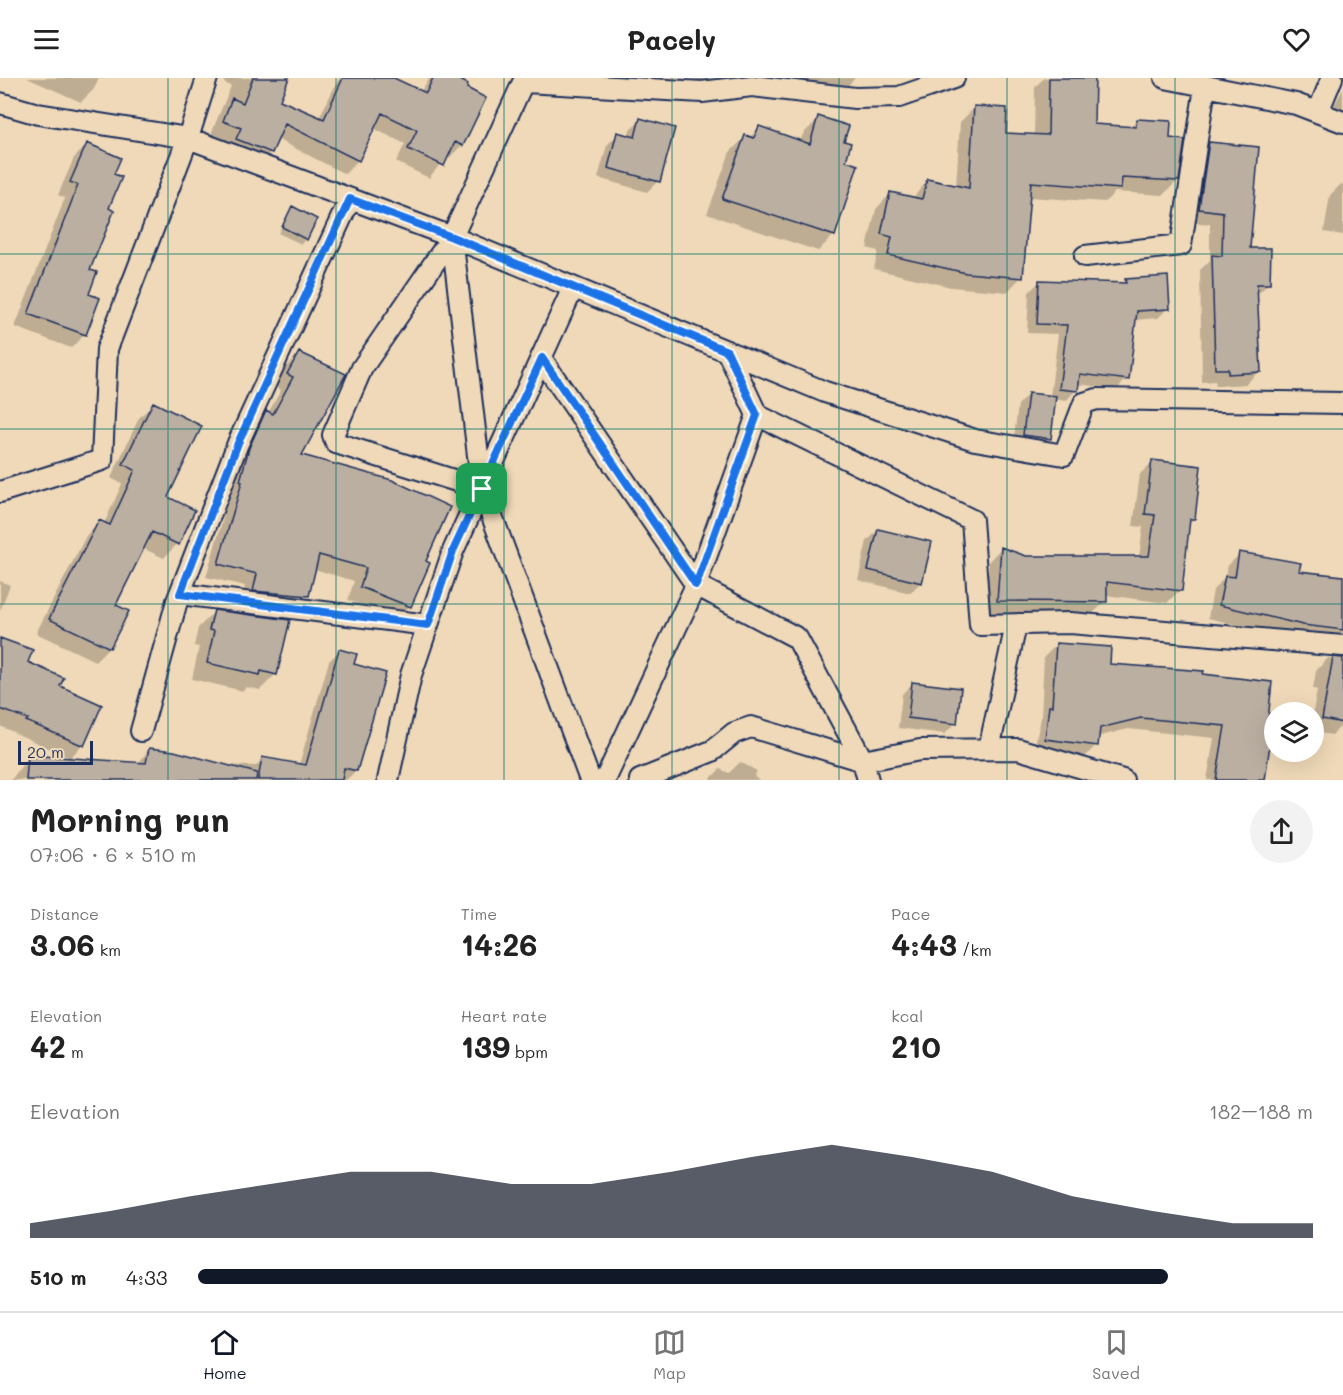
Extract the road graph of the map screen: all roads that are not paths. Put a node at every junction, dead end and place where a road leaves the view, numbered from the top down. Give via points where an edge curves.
1 (207, 78) edge
2 (954, 78) edge
3 (1165, 78) edge
4 (1332, 78) edge
5 (525, 80) edge
6 (752, 82) edge
7 (1205, 87) junction
8 (0, 103) edge
9 (1318, 112) junction
10 (1343, 122) edge
11 (188, 138) junction
12 (350, 199) junction
13 (452, 237) junction
14 (1085, 256) dead end
15 (573, 288) junction
16 (727, 351) junction
17 (542, 358) junction
18 (1343, 403) edge
19 (757, 415) junction
20 (482, 489) junction
21 (0, 492) edge
22 (696, 585) junction
23 (180, 594) junction
24 (428, 625) junction
25 (1016, 625) junction
26 (1343, 646) edge
27 (141, 731) dead end
28 (989, 749) junction
29 (866, 771) edge
30 (388, 780) edge
31 (590, 780) edge
32 (605, 780) edge
33 (640, 780) edge
34 (1123, 780) edge

1 - 11 street
2 - 6 street via 899,97 855,98
3 - 7 street
4 - 9 street
5 - 6 street via 702,92
5 - 13 street
7 - 9 street via 1296,104
7 - 14 street via 1181,245
8 - 11 street via 38,114
9 - 10 street
11 - 12 street
11 - 21 street via 107,349 102,460
12 - 13 street
12 - 23 street via 238,443
13 - 15 street
13 - 20 street
13 - 20 street via 362,368 333,438 336,443
15 - 16 street
15 - 17 street
16 - 18 street via 825,392 975,440 1059,456 1067,451 1084,403 1097,399
16 - 19 street
17 - 20 street
17 - 22 street
19 - 22 street
19 - 25 street via 972,520 980,626
20 - 24 street via 453,551
20 - 31 street
22 - 29 street via 797,638
22 - 32 street
23 - 24 street
23 - 27 street
24 - 30 street via 411,675
25 - 26 street via 1070,623
25 - 28 street
28 - 29 street via 920,750
28 - 34 street via 1018,749
29 - 33 street via 751,727 734,733 712,751

